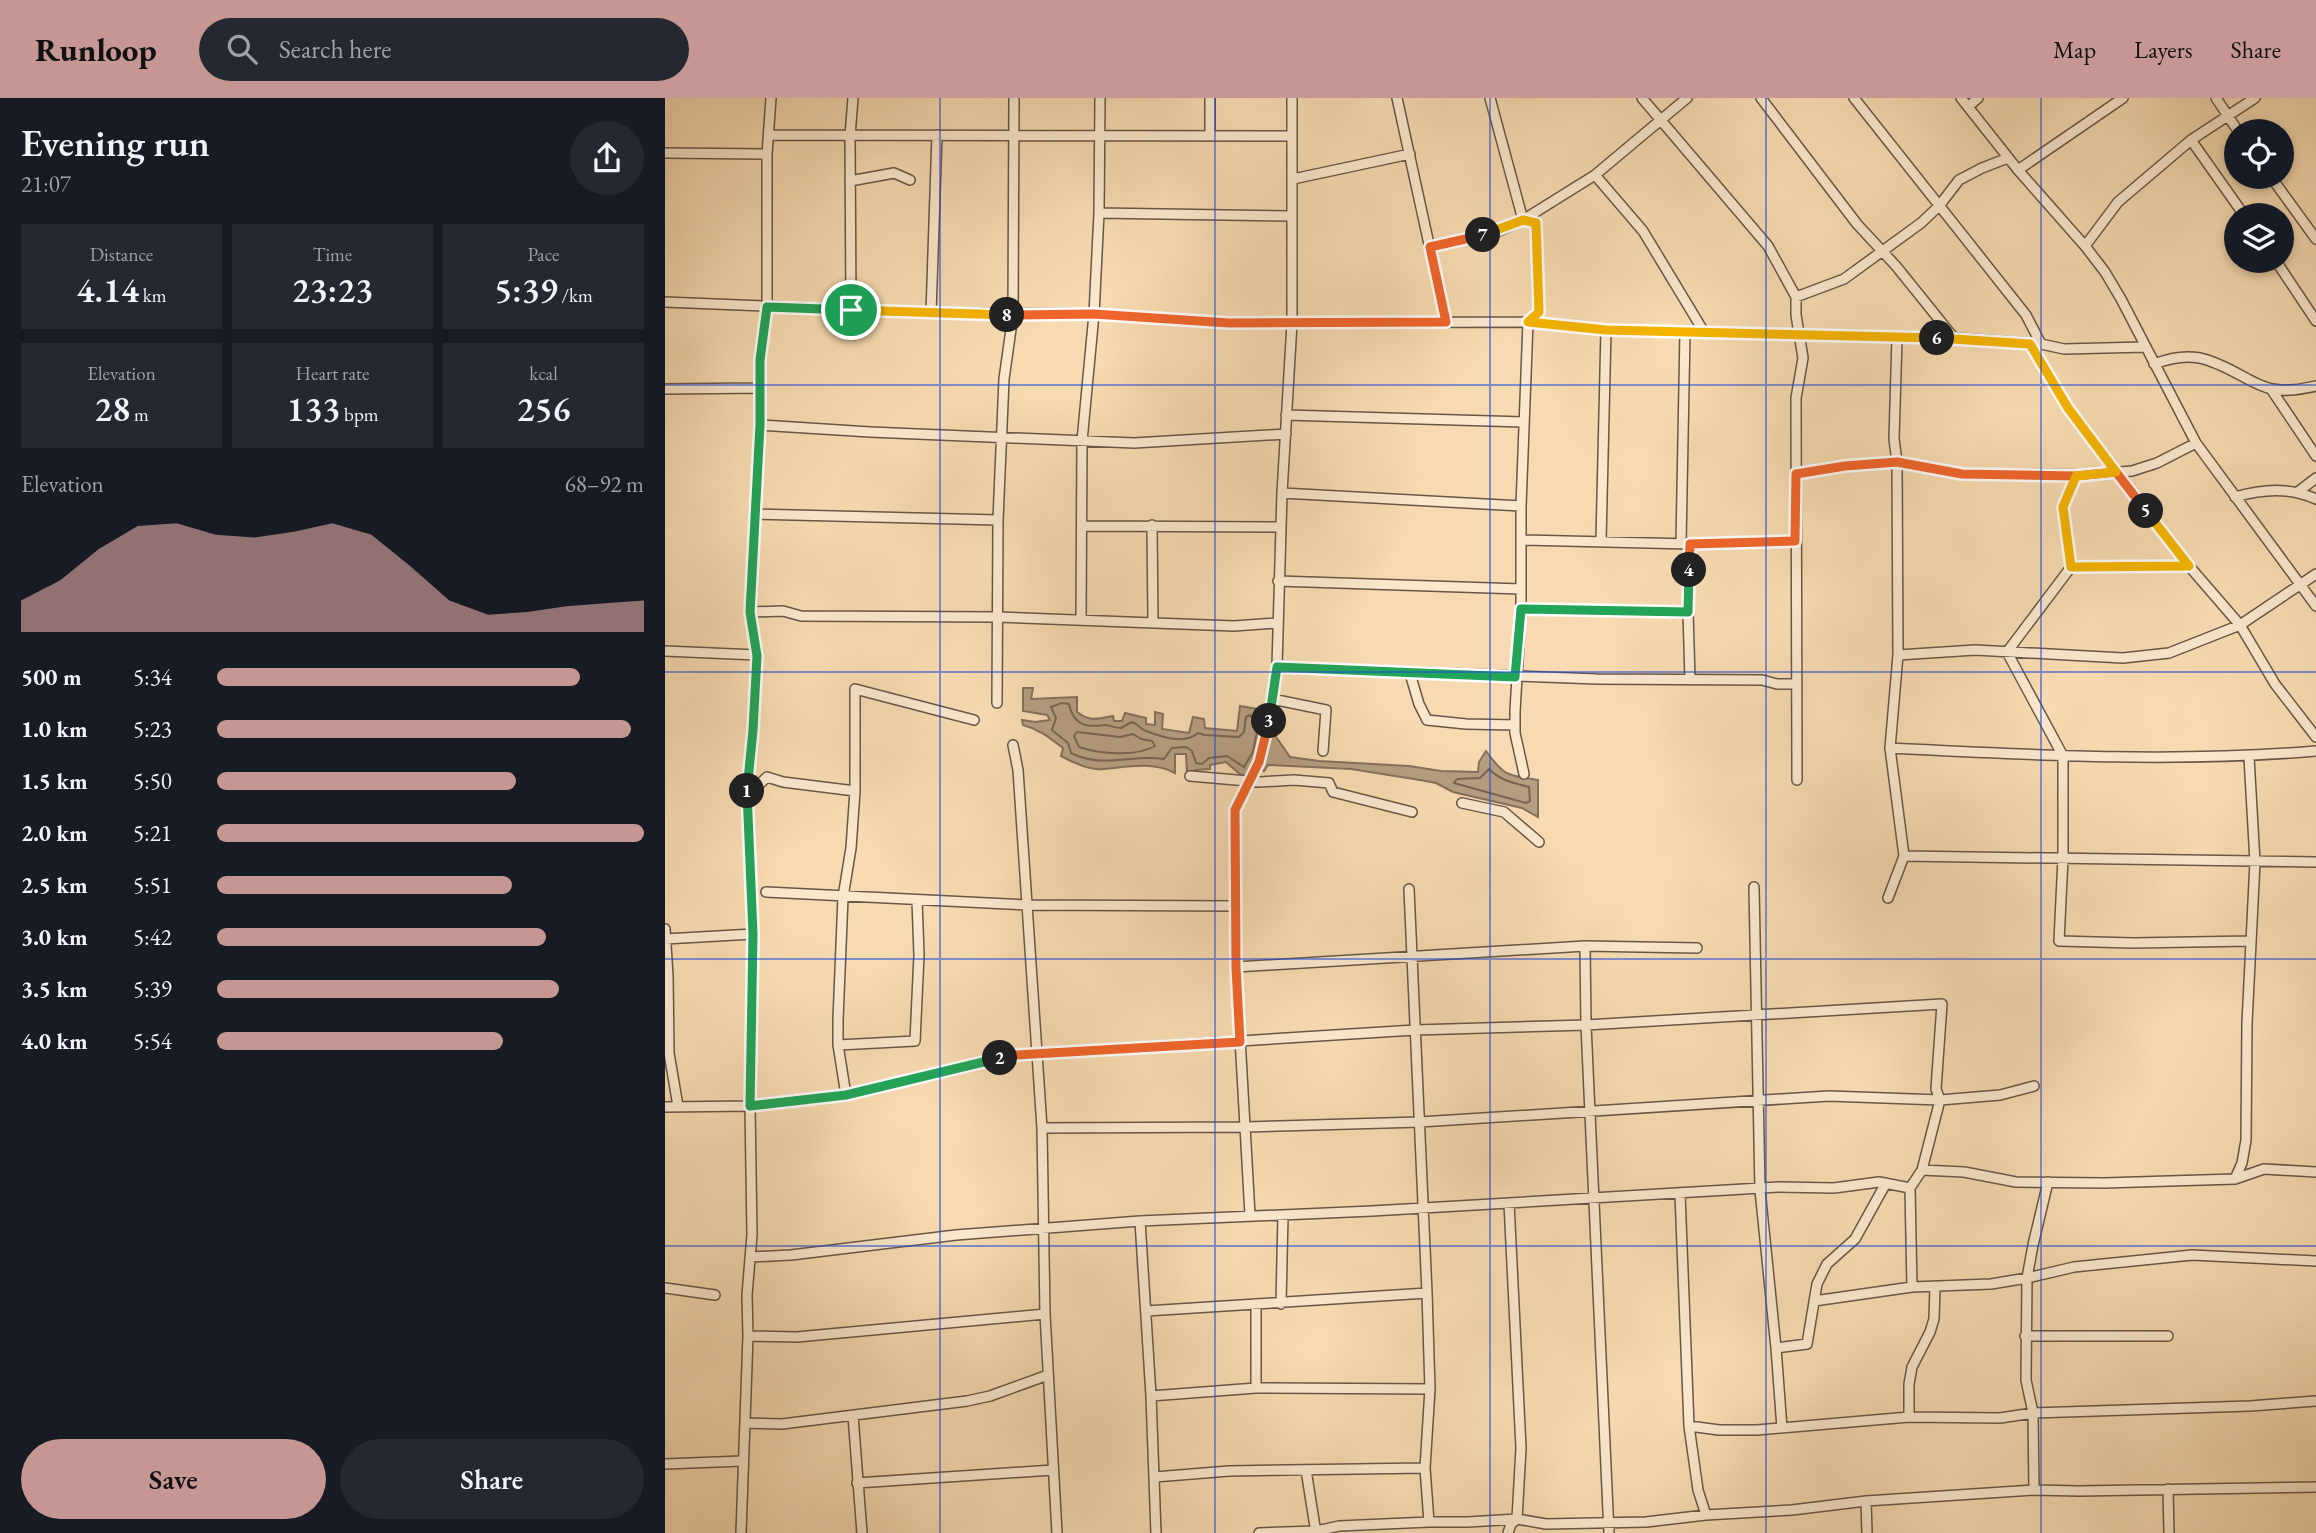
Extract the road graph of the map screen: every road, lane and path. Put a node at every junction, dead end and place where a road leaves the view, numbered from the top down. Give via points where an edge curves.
1 (771, 98) edge
2 (853, 98) edge
3 (1014, 98) edge
4 (1100, 98) edge
5 (1210, 98) edge
6 (1292, 98) edge
7 (1397, 98) edge
8 (1490, 98) edge
9 (1642, 98) edge
10 (1687, 98) edge
11 (1761, 98) edge
12 (1854, 98) edge
13 (1961, 98) edge
14 (1978, 98) edge
15 (2123, 98) edge
16 (2216, 98) edge
17 (2255, 98) edge
18 (1968, 107) junction
19 (2228, 117) junction
20 (1660, 119) junction
21 (769, 135) junction
22 (937, 135) junction
23 (1099, 135) junction
24 (1210, 135) junction
25 (850, 136) junction
26 (1014, 136) junction
27 (1291, 136) junction
28 (2191, 140) junction
29 (665, 153) edge
30 (767, 154) junction
31 (1410, 154) junction
32 (2008, 158) junction
33 (2018, 170) junction
34 (1595, 175) junction
35 (1293, 179) junction
36 (910, 180) dead end
37 (850, 181) junction
38 (2280, 189) edge
39 (2236, 203) edge
40 (1939, 206) junction
41 (1099, 213) junction
42 (1291, 216) junction
43 (1523, 220) junction
44 (2316, 239) edge
45 (2085, 246) junction
46 (1430, 247) junction
47 (1883, 252) junction
48 (2284, 273) edge
49 (1796, 297) junction
50 (665, 302) edge
51 (767, 307) junction
52 (851, 310) junction
53 (931, 313) junction
54 (1094, 314) junction
55 (1013, 315) junction
56 (2316, 321) edge
57 (1446, 322) junction
58 (1528, 322) junction
59 (1292, 323) junction
60 (1606, 330) junction
61 (1685, 332) junction
62 (1704, 332) junction
63 (1800, 334) junction
64 (1897, 338) junction
65 (1954, 338) junction
66 (2030, 344) junction
67 (2041, 344) junction
68 (2145, 347) junction
69 (2154, 364) junction
70 (2316, 386) edge
71 (760, 388) junction
72 (665, 389) edge
73 (2271, 389) junction
74 (1286, 415) junction
75 (1524, 422) junction
76 (760, 425) junction
77 (1286, 434) junction
78 (1002, 437) junction
79 (1081, 441) junction
80 (2196, 443) junction
81 (2316, 456) edge
82 (1897, 462) junction
83 (2116, 472) junction
84 (1796, 474) junction
85 (2076, 476) junction
86 (2316, 478) edge
87 (2299, 491) junction
88 (1282, 493) junction
89 (2235, 497) junction
90 (2316, 499) edge
91 (1521, 506) junction
92 (756, 514) junction
93 (998, 520) junction
94 (1152, 525) junction
95 (1082, 526) junction
96 (1280, 527) junction
97 (1521, 540) junction
98 (1601, 541) junction
99 (1795, 541) junction
100 (1686, 544) junction
101 (2189, 566) junction
102 (2071, 567) junction
103 (2316, 574) edge
104 (1278, 581) junction
105 (2300, 585) junction
106 (1521, 589) junction
107 (2316, 606) edge
108 (1521, 609) junction
109 (750, 612) junction
110 (1688, 612) junction
111 (996, 617) junction
112 (1081, 620) junction
113 (1153, 622) junction
114 (1277, 624) junction
115 (2240, 625) junction
116 (665, 651) edge
117 (2007, 652) junction
118 (1898, 655) junction
119 (757, 656) junction
120 (1277, 667) junction
121 (1411, 677) dead end
122 (1515, 677) junction
123 (1690, 680) junction
124 (1797, 684) junction
125 (1272, 699) junction
126 (997, 703) dead end
127 (974, 720) dead end
128 (1515, 725) junction
129 (2316, 737) edge
130 (1013, 745) dead end
131 (1890, 748) junction
132 (1323, 751) dead end
133 (2316, 751) edge
134 (2063, 756) junction
135 (2249, 757) junction
136 (1524, 774) dead end
137 (1190, 776) dead end
138 (1797, 779) dead end
139 (1249, 781) junction
140 (855, 791) junction
141 (747, 796) junction
142 (1462, 803) dead end
143 (1412, 812) dead end
144 (1539, 842) dead end
145 (1904, 856) junction
146 (2063, 858) junction
147 (2255, 862) junction
148 (2316, 862) edge
149 (1754, 887) dead end
150 (1409, 889) dead end
151 (766, 892) dead end
152 (843, 897) junction
153 (1888, 898) dead end
154 (917, 900) junction
155 (1027, 905) junction
156 (1236, 906) junction
157 (753, 934) junction
158 (665, 935) edge
159 (2251, 941) junction
160 (1585, 946) junction
161 (1697, 948) dead end
162 (1412, 957) junction
163 (1236, 967) junction
164 (1756, 1014) junction
165 (1586, 1025) junction
166 (1415, 1030) junction
167 (1240, 1042) junction
168 (838, 1045) junction
169 (1037, 1054) junction
170 (2034, 1086) dead end
171 (846, 1095) junction
172 (1940, 1100) junction
173 (1758, 1102) junction
174 (750, 1106) junction
175 (665, 1107) edge
176 (678, 1107) junction
177 (1590, 1112) junction
178 (1420, 1122) junction
179 (1246, 1127) junction
180 (1042, 1128) junction
181 (1922, 1170) junction
182 (2316, 1172) edge
183 (2235, 1179) junction
184 (2048, 1182) junction
185 (1886, 1183) junction
186 (1910, 1188) junction
187 (1761, 1189) junction
188 (1680, 1194) junction
189 (1595, 1198) junction
190 (1509, 1203) junction
191 (1423, 1207) junction
192 (1249, 1215) junction
193 (1283, 1215) junction
194 (1140, 1221) junction
195 (1044, 1227) junction
196 (751, 1257) junction
197 (2316, 1261) edge
198 (2027, 1278) junction
199 (1912, 1287) junction
200 (1935, 1287) junction
201 (665, 1288) edge
202 (1427, 1293) junction
203 (715, 1295) dead end
204 (1814, 1301) junction
205 (1256, 1304) junction
206 (1281, 1304) junction
207 (1146, 1311) junction
208 (1045, 1314) junction
209 (748, 1336) junction
210 (2025, 1336) junction
211 (2168, 1336) dead end
212 (1776, 1348) junction
213 (1048, 1375) junction
214 (1256, 1388) junction
215 (1430, 1389) junction
216 (1151, 1396) junction
217 (2316, 1401) edge
218 (2033, 1413) junction
219 (853, 1416) junction
220 (1909, 1417) junction
221 (745, 1423) junction
222 (1689, 1426) junction
223 (1782, 1428) junction
224 (742, 1461) junction
225 (665, 1464) edge
226 (1425, 1468) junction
227 (1053, 1470) junction
228 (1306, 1470) junction
229 (1155, 1478) junction
230 (857, 1483) junction
231 (2316, 1487) edge
232 (2168, 1489) junction
233 (2035, 1490) junction
234 (1866, 1501) junction
235 (1706, 1515) junction
236 (1517, 1519) junction
237 (1429, 1522) junction
238 (1546, 1528) edge
239 (1609, 1528) edge
240 (1316, 1532) edge
241 (741, 1533) edge
242 (862, 1533) edge
243 (1057, 1533) edge
244 (1156, 1533) edge
245 (1259, 1533) edge
246 (1509, 1533) edge
247 (1867, 1533) edge
248 (2169, 1533) edge

1 - 21 street
2 - 25 street
3 - 26 street
4 - 23 street
5 - 24 street
6 - 27 street
7 - 31 street
8 - 43 street
9 - 20 street
10 - 20 street
11 - 47 street
12 - 40 street
13 - 18 street
14 - 18 street
15 - 33 street
16 - 19 street
17 - 19 street
18 - 32 street
19 - 28 street
20 - 34 street
20 - 49 street via 1768,246
21 - 25 street
21 - 30 street
22 - 25 street
22 - 26 street
22 - 53 street
23 - 24 street
23 - 26 street
23 - 41 street
24 - 27 street
25 - 37 street
26 - 55 street
27 - 35 street
28 - 39 street
28 - 45 street via 2118,202
29 - 30 street
30 - 51 street
31 - 35 street
31 - 46 street
32 - 33 street
32 - 40 street via 1959,180
33 - 45 street
34 - 43 street
34 - 62 street via 1643,231
35 - 42 street
36 - 37 street via 894,173
37 - 52 street
38 - 44 street
40 - 47 street
40 - 67 street via 2027,315
41 - 42 street
41 - 54 street
42 - 59 street
43 - 46 street via 1492,233
43 - 58 street via 1536,223 1539,272 1539,312
45 - 68 street via 2121,299
46 - 57 street
47 - 49 street via 1844,279
47 - 65 street
48 - 56 street
49 - 63 street
50 - 51 street
51 - 52 street
51 - 71 street
52 - 53 street
53 - 55 street
54 - 55 street
54 - 59 street
54 - 79 street
55 - 78 street
57 - 58 street
57 - 59 street
58 - 60 street
58 - 75 street
59 - 74 street
60 - 61 street
60 - 98 street
61 - 62 street
61 - 100 street
62 - 63 street
63 - 64 street
63 - 84 street via 1803,358 1796,398
64 - 65 street
64 - 82 street
65 - 66 street
66 - 67 street
66 - 83 street via 2068,408
67 - 68 street via 2064,349
68 - 69 street
69 - 73 street via 2174,357 2213,360
69 - 80 street
70 - 73 street
71 - 72 street
71 - 76 street
73 - 81 street
74 - 75 street
74 - 77 street
75 - 91 street
76 - 78 street
76 - 92 street
77 - 79 street
77 - 88 street
78 - 79 street
78 - 93 street
79 - 95 street
80 - 83 street via 2157,463
80 - 89 street
82 - 84 street
82 - 85 street via 1962,474
82 - 118 street
83 - 85 street
83 - 101 street
84 - 99 street
85 - 102 street via 2063,507
86 - 87 street
87 - 89 street
87 - 90 street
88 - 91 street
88 - 96 street
89 - 105 street
91 - 97 street
92 - 93 street
92 - 109 street
93 - 111 street
94 - 95 street
94 - 96 street
94 - 113 street
95 - 112 street
96 - 104 street
97 - 98 street
97 - 106 street
98 - 100 street
99 - 100 street
99 - 124 street
100 - 110 street
101 - 102 street
101 - 115 street
102 - 117 street
103 - 105 street
104 - 106 street
104 - 114 street
105 - 107 street
105 - 115 street
106 - 108 street
108 - 110 street
108 - 122 street
109 - 111 street
109 - 119 street
110 - 123 street
111 - 112 street
111 - 126 street
112 - 113 street
113 - 114 street
114 - 120 street
115 - 117 street via 2169,653 2123,658
115 - 129 street via 2275,684
116 - 119 street
117 - 118 street
117 - 134 street
118 - 131 street
119 - 141 street
120 - 122 street
120 - 125 street
121 - 128 street via 1427,720
122 - 123 street
122 - 128 street
123 - 124 street
124 - 138 street
125 - 132 street via 1326,710
125 - 139 street via 1265,742
127 - 140 street via 855,689
128 - 136 street
130 - 155 street via 1019,770
131 - 134 street
131 - 145 street
133 - 135 street
134 - 135 street
134 - 146 street
135 - 147 street
137 - 139 street
139 - 143 street via 1329,783 1333,792
139 - 156 street via 1235,810
140 - 141 street via 768,777
140 - 152 street
141 - 157 street
142 - 144 street via 1504,812
145 - 146 street
145 - 153 street
146 - 147 street
146 - 159 street via 2059,941
147 - 148 street
147 - 159 street
149 - 164 street
150 - 162 street
151 - 152 street
152 - 154 street
152 - 168 street
154 - 155 street
154 - 168 street via 915,1041
155 - 156 street
155 - 169 street
156 - 163 street
157 - 158 street
157 - 174 street
158 - 176 street via 669,1052
159 - 183 street via 2246,1140
160 - 161 street
160 - 162 street
160 - 165 street
162 - 163 street
162 - 166 street
163 - 167 street
164 - 165 street
164 - 172 street via 1942,1003 1936,1089
164 - 173 street
165 - 166 street
165 - 177 street
166 - 167 street
166 - 178 street
167 - 169 street
167 - 179 street
168 - 171 street
169 - 171 street
169 - 180 street
170 - 172 street via 2000,1095
171 - 174 street
172 - 173 street via 1829,1096
172 - 181 street
173 - 177 street
173 - 187 street
174 - 176 street
174 - 196 street
175 - 176 street
177 - 178 street
177 - 189 street
178 - 179 street
178 - 191 street
179 - 180 street
179 - 192 street
180 - 195 street
181 - 184 street
181 - 186 street
182 - 183 street via 2264,1169
183 - 184 street
184 - 198 street
185 - 186 street
185 - 187 street
185 - 204 street via 1855,1239 1826,1264
186 - 199 street
187 - 188 street
187 - 212 street
188 - 189 street
188 - 222 street
189 - 190 street
189 - 239 street
190 - 191 street
190 - 236 street via 1521,1448
191 - 193 street
191 - 202 street
192 - 193 street
192 - 194 street
193 - 206 street
194 - 195 street
194 - 207 street
195 - 196 street
195 - 208 street
196 - 209 street
197 - 198 street via 2192,1255 2074,1267
198 - 200 street
198 - 210 street
199 - 200 street
199 - 204 street
200 - 220 street via 1934,1319 1912,1367
201 - 203 street
202 - 206 street
202 - 215 street
204 - 212 street via 1807,1344
205 - 206 street
205 - 207 street
205 - 214 street
207 - 216 street
208 - 209 street via 797,1338
208 - 213 street
209 - 221 street
210 - 211 street
210 - 218 street via 2026,1380
212 - 223 street
213 - 219 street via 974,1400
213 - 227 street
214 - 215 street
214 - 216 street
215 - 226 street
216 - 229 street
217 - 218 street
218 - 220 street via 2000,1418
218 - 233 street
219 - 221 street
219 - 230 street
220 - 223 street
221 - 224 street
222 - 223 street
222 - 235 street
224 - 225 street
224 - 241 street
226 - 228 street
226 - 237 street
227 - 230 street
227 - 243 street
228 - 229 street
228 - 240 street
229 - 244 street
230 - 242 street
231 - 232 street
232 - 233 street
232 - 248 street
233 - 234 street
234 - 235 street
234 - 247 street
235 - 239 street
236 - 237 street
236 - 238 street
236 - 246 street
237 - 240 street via 1339,1526
238 - 239 street
240 - 245 street

